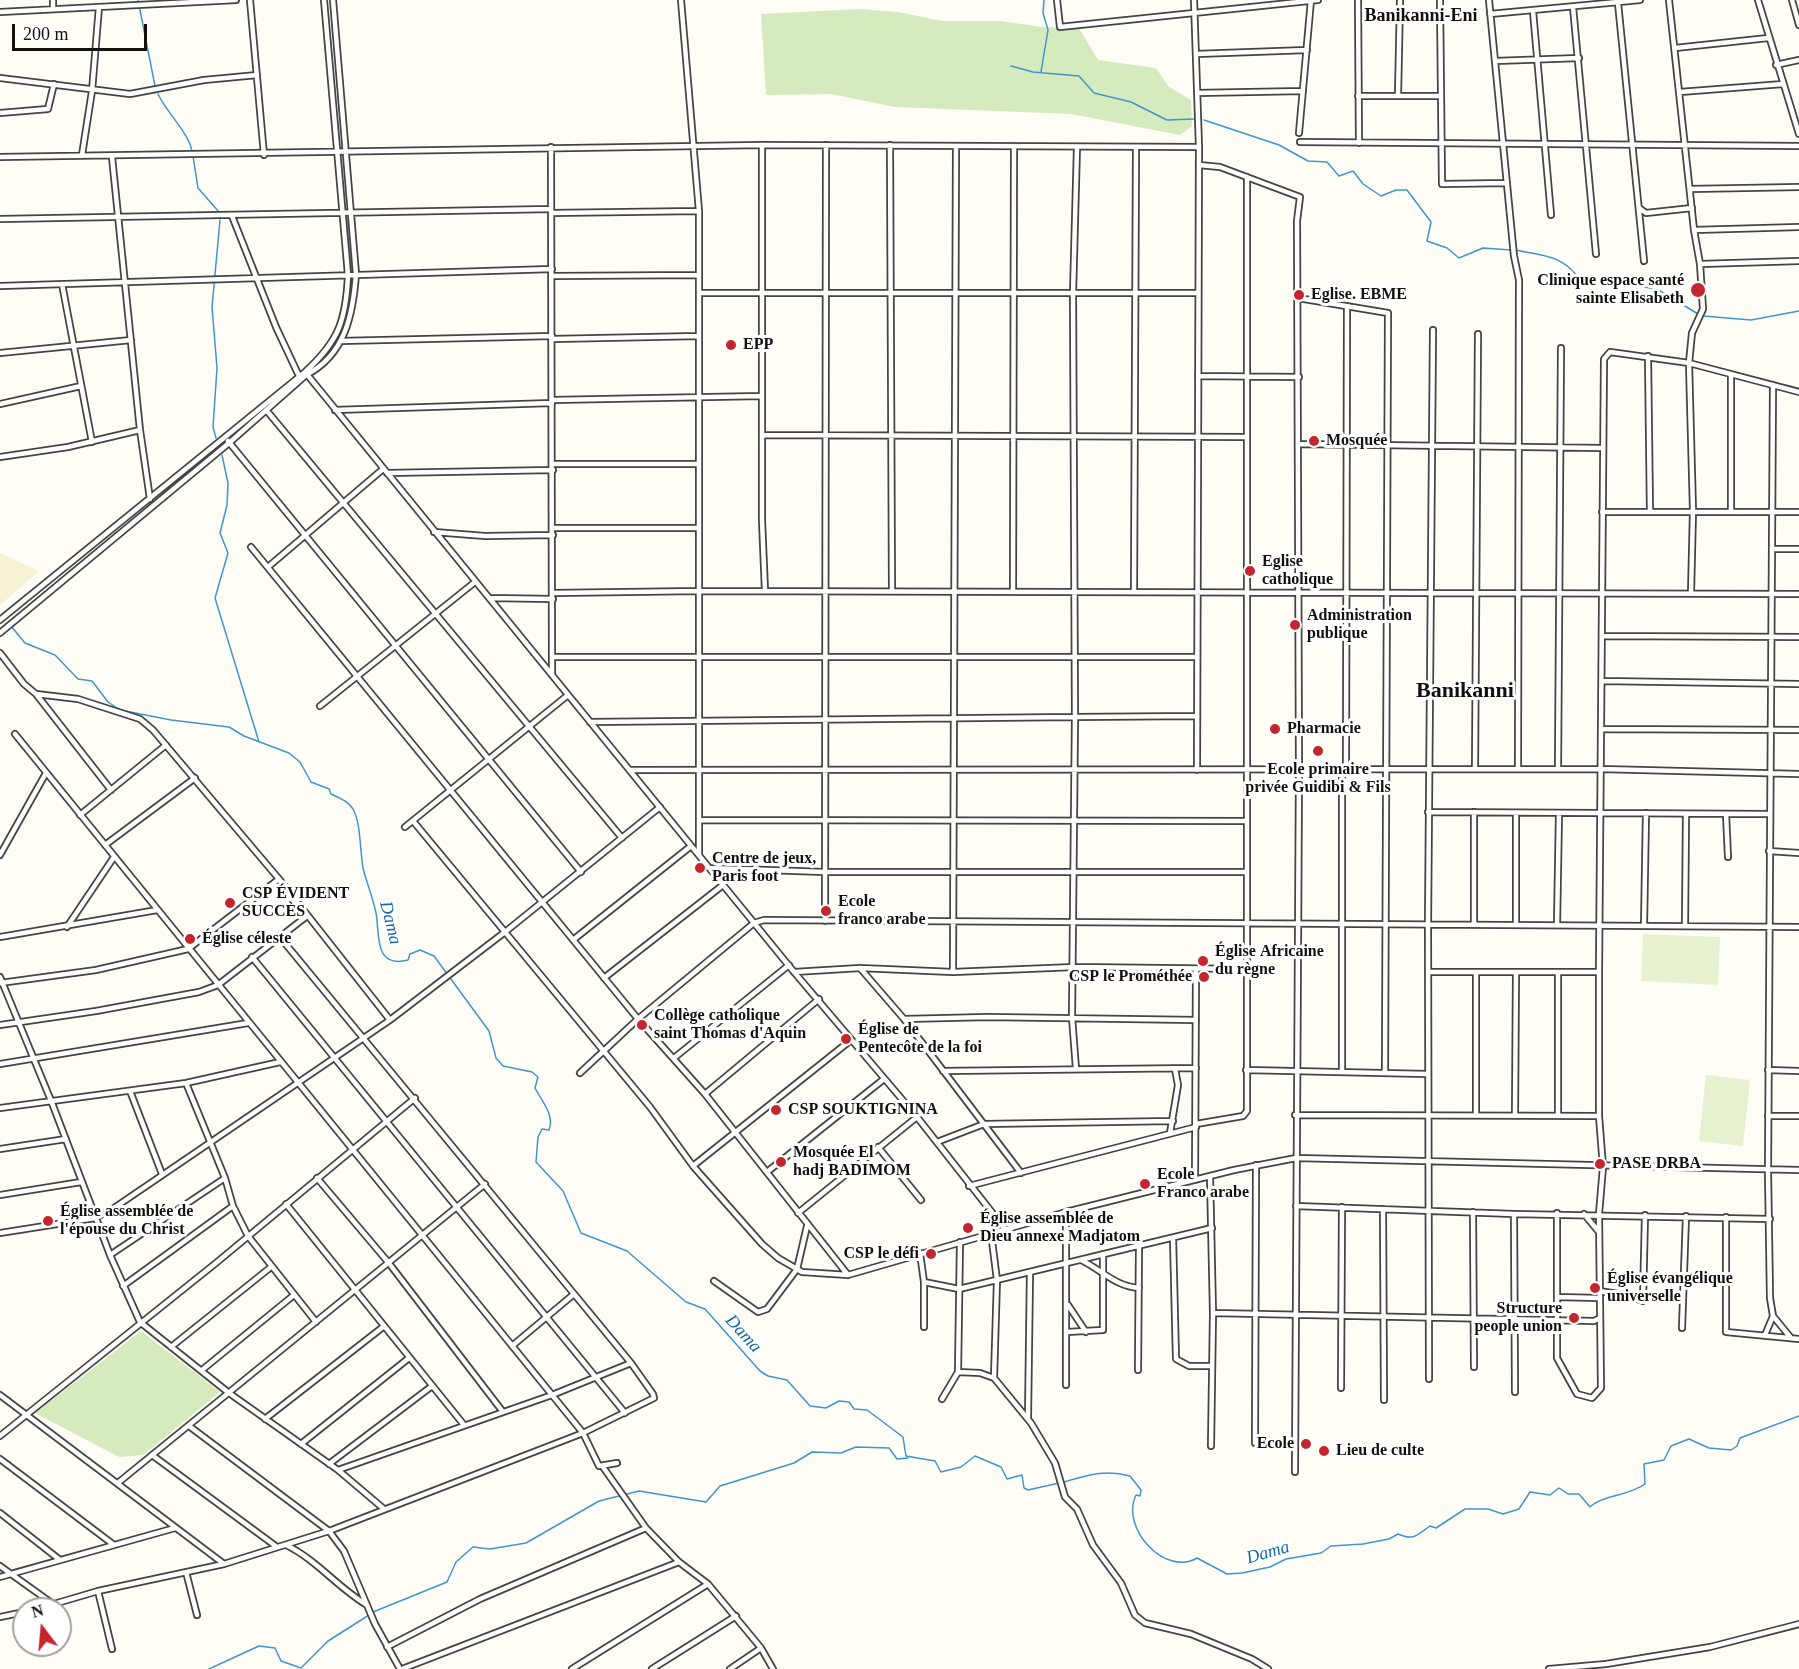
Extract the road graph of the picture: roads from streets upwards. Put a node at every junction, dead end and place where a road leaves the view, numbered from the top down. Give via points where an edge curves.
1 (53, 0) edge
2 (236, 0) edge
3 (250, 0) edge
4 (324, 0) edge
5 (333, 0) edge
6 (681, 0) edge
7 (1057, 0) edge
8 (1194, 0) edge
9 (1311, 0) edge
10 (1318, 0) edge
11 (1358, 0) edge
12 (1400, 0) edge
13 (1440, 0) edge
14 (1489, 0) edge
15 (1640, 0) edge
16 (1669, 0) edge
17 (1758, 0) edge
18 (1792, 0) edge
19 (1618, 3) junction
20 (99, 7) junction
21 (1573, 7) junction
22 (53, 9) junction
23 (1533, 11) junction
24 (0, 12) edge
25 (1194, 13) junction
26 (1490, 14) junction
27 (1799, 25) edge
28 (1768, 38) junction
29 (1675, 48) junction
30 (1307, 50) junction
31 (1196, 54) junction
32 (1579, 58) junction
33 (1537, 60) junction
34 (1799, 60) edge
35 (1495, 61) junction
36 (1776, 65) junction
37 (257, 75) junction
38 (0, 78) edge
39 (54, 84) junction
40 (1783, 84) junction
41 (92, 91) junction
42 (1303, 91) junction
43 (1680, 92) junction
44 (1197, 93) junction
45 (1358, 96) junction
46 (1398, 96) junction
47 (1441, 96) junction
48 (0, 113) edge
49 (1299, 133) dead end
50 (1799, 134) edge
51 (1299, 142) dead end
52 (1359, 143) junction
53 (1441, 143) junction
54 (762, 144) junction
55 (1503, 144) junction
56 (1544, 144) junction
57 (826, 145) junction
58 (890, 145) junction
59 (1586, 145) junction
60 (1633, 145) junction
61 (1685, 145) junction
62 (695, 146) junction
63 (956, 146) junction
64 (1014, 146) junction
65 (1799, 146) edge
66 (551, 147) junction
67 (1077, 147) junction
68 (1136, 147) junction
69 (1199, 147) junction
70 (344, 151) junction
71 (337, 152) junction
72 (82, 155) junction
73 (264, 155) junction
74 (0, 157) edge
75 (112, 157) junction
76 (1199, 165) junction
77 (1247, 177) junction
78 (1507, 183) junction
79 (1799, 187) edge
80 (1690, 189) junction
81 (1639, 208) junction
82 (1692, 208) junction
83 (552, 211) junction
84 (699, 211) junction
85 (342, 213) junction
86 (350, 213) junction
87 (1551, 215) dead end
88 (232, 216) junction
89 (117, 217) junction
90 (0, 219) edge
91 (1799, 227) edge
92 (1694, 230) junction
93 (1596, 254) dead end
94 (1644, 261) dead end
95 (1799, 261) edge
96 (1700, 264) junction
97 (552, 268) junction
98 (356, 274) junction
99 (348, 275) junction
100 (699, 275) junction
101 (552, 276) junction
102 (256, 278) junction
103 (124, 282) junction
104 (62, 284) junction
105 (0, 286) edge
106 (699, 293) junction
107 (763, 293) junction
108 (827, 293) junction
109 (890, 293) junction
110 (955, 293) junction
111 (1014, 293) junction
112 (1073, 293) junction
113 (1135, 293) junction
114 (1198, 293) junction
115 (1298, 298) junction
116 (1347, 307) junction
117 (1433, 330) dead end
118 (1478, 334) dead end
119 (699, 336) junction
120 (552, 338) junction
121 (131, 340) junction
122 (341, 341) junction
123 (75, 345) junction
124 (1561, 348) dead end
125 (0, 353) edge
126 (1648, 356) junction
127 (1689, 363) junction
128 (305, 373) junction
129 (1731, 374) junction
130 (299, 376) junction
131 (1198, 376) junction
132 (1247, 377) junction
133 (1299, 377) junction
134 (1773, 385) junction
135 (81, 386) junction
136 (1799, 392) edge
137 (762, 396) junction
138 (699, 398) junction
139 (552, 401) junction
140 (0, 404) edge
141 (335, 410) junction
142 (267, 411) junction
143 (140, 430) junction
144 (762, 435) junction
145 (224, 436) junction
146 (828, 436) junction
147 (890, 436) junction
148 (955, 436) junction
149 (1014, 436) junction
150 (1074, 436) junction
151 (1135, 436) junction
152 (1198, 437) junction
153 (1246, 437) junction
154 (92, 442) junction
155 (229, 443) junction
156 (1299, 444) junction
157 (1347, 444) junction
158 (1387, 445) junction
159 (1432, 445) junction
160 (1476, 446) junction
161 (1518, 446) junction
162 (1560, 447) junction
163 (1602, 448) junction
164 (0, 458) edge
165 (699, 464) junction
166 (553, 467) junction
167 (385, 471) junction
168 (149, 498) junction
169 (154, 503) junction
170 (344, 503) junction
171 (1693, 511) junction
172 (1731, 511) junction
173 (1773, 511) junction
174 (1602, 512) junction
175 (1650, 512) junction
176 (1799, 512) edge
177 (553, 528) junction
178 (699, 528) junction
179 (434, 532) junction
180 (307, 535) junction
181 (553, 535) junction
182 (251, 547) dead end
183 (1773, 549) junction
184 (1799, 549) edge
185 (268, 567) junction
186 (475, 582) junction
187 (699, 591) junction
188 (765, 591) junction
189 (826, 591) junction
190 (892, 591) junction
191 (1298, 591) junction
192 (1347, 591) junction
193 (954, 592) junction
194 (1013, 592) junction
195 (1074, 592) junction
196 (1134, 592) junction
197 (1431, 592) junction
198 (1475, 592) junction
199 (1197, 593) junction
200 (1248, 593) junction
201 (1386, 593) junction
202 (1518, 593) junction
203 (1559, 593) junction
204 (1602, 593) junction
205 (1691, 593) junction
206 (1772, 593) junction
207 (1799, 594) edge
208 (553, 596) junction
209 (490, 598) junction
210 (435, 613) junction
211 (0, 620) edge
212 (2, 632) edge
213 (1602, 636) junction
214 (1772, 637) junction
215 (1799, 637) edge
216 (396, 644) junction
217 (0, 653) edge
218 (699, 655) junction
219 (554, 657) junction
220 (827, 657) junction
221 (954, 657) junction
222 (1075, 657) junction
223 (1197, 657) junction
224 (552, 675) junction
225 (357, 676) junction
226 (1602, 681) junction
227 (1771, 684) junction
228 (1799, 684) edge
229 (36, 693) junction
230 (568, 695) junction
231 (320, 706) dead end
232 (1197, 716) junction
233 (954, 717) junction
234 (1075, 717) junction
235 (699, 718) junction
236 (824, 718) junction
237 (590, 722) junction
238 (528, 725) junction
239 (1602, 729) junction
240 (1771, 730) junction
241 (1799, 730) edge
242 (15, 734) dead end
243 (166, 745) junction
244 (489, 758) junction
245 (1385, 769) junction
246 (1430, 769) junction
247 (1475, 769) junction
248 (1518, 769) junction
249 (1557, 769) junction
250 (1601, 769) junction
251 (630, 770) junction
252 (824, 770) junction
253 (954, 770) junction
254 (1075, 770) junction
255 (1197, 770) junction
256 (1248, 770) junction
257 (1299, 770) junction
258 (1344, 770) junction
259 (699, 771) junction
260 (46, 772) junction
261 (1770, 773) junction
262 (1799, 774) edge
263 (195, 778) junction
264 (111, 790) junction
265 (450, 790) junction
266 (660, 807) junction
267 (1428, 812) junction
268 (1474, 812) junction
269 (1516, 813) junction
270 (1558, 813) junction
271 (1600, 813) junction
272 (1646, 813) junction
273 (1686, 814) junction
274 (1726, 814) junction
275 (1770, 814) junction
276 (80, 815) junction
277 (699, 820) junction
278 (826, 820) junction
279 (413, 821) junction
280 (953, 821) junction
281 (1075, 821) junction
282 (1247, 821) junction
283 (405, 827) dead end
284 (622, 838) junction
285 (105, 845) junction
286 (691, 846) junction
287 (1769, 851) junction
288 (1799, 853) edge
289 (0, 855) edge
290 (699, 855) junction
291 (114, 857) junction
292 (1728, 857) dead end
293 (709, 868) junction
294 (580, 872) junction
295 (825, 872) junction
296 (953, 872) junction
297 (1075, 872) junction
298 (1247, 872) junction
299 (279, 879) junction
300 (723, 885) junction
301 (542, 901) junction
302 (157, 910) junction
303 (307, 916) junction
304 (825, 921) junction
305 (953, 921) junction
306 (1075, 922) junction
307 (754, 923) junction
308 (1247, 923) junction
309 (1297, 924) junction
310 (1342, 924) junction
311 (1384, 924) junction
312 (1428, 925) junction
313 (1474, 925) junction
314 (1516, 925) junction
315 (1557, 926) junction
316 (1599, 926) junction
317 (1644, 926) junction
318 (1685, 926) junction
319 (67, 927) junction
320 (1769, 927) junction
321 (1799, 927) edge
322 (505, 932) junction
323 (0, 936) edge
324 (279, 936) junction
325 (573, 940) junction
326 (189, 949) junction
327 (252, 957) junction
328 (789, 966) junction
329 (1074, 967) junction
330 (860, 968) junction
331 (1196, 969) junction
332 (1247, 969) junction
333 (794, 972) junction
334 (953, 972) junction
335 (1428, 972) junction
336 (1476, 972) junction
337 (1516, 972) junction
338 (1558, 972) junction
339 (1599, 972) junction
340 (0, 977) edge
341 (604, 978) junction
342 (1, 983) edge
343 (218, 985) junction
344 (819, 999) junction
345 (1072, 1017) junction
346 (638, 1019) junction
347 (904, 1019) junction
348 (390, 1020) junction
349 (1196, 1020) junction
350 (18, 1022) junction
351 (248, 1023) junction
352 (0, 1025) edge
353 (365, 1038) junction
354 (851, 1040) junction
355 (603, 1051) junction
356 (336, 1057) junction
357 (675, 1058) junction
358 (34, 1059) junction
359 (280, 1062) junction
360 (0, 1064) edge
361 (1196, 1068) junction
362 (1076, 1069) junction
363 (1175, 1069) junction
364 (1295, 1069) junction
365 (1246, 1070) junction
366 (1768, 1070) junction
367 (943, 1071) junction
368 (1342, 1071) junction
369 (1799, 1071) edge
370 (1385, 1072) junction
371 (580, 1073) dead end
372 (1427, 1074) junction
373 (884, 1079) junction
374 (186, 1083) junction
375 (298, 1084) junction
376 (130, 1091) junction
377 (705, 1094) junction
378 (415, 1098) junction
379 (52, 1103) junction
380 (0, 1108) edge
381 (1295, 1115) junction
382 (1476, 1115) junction
383 (1515, 1115) junction
384 (1427, 1116) junction
385 (1558, 1116) junction
386 (1599, 1116) junction
387 (1768, 1116) junction
388 (1799, 1116) edge
389 (917, 1117) junction
390 (388, 1121) junction
391 (1173, 1121) junction
392 (984, 1124) junction
393 (1196, 1125) junction
394 (735, 1133) junction
395 (1170, 1133) junction
396 (66, 1139) junction
397 (209, 1142) junction
398 (937, 1142) junction
399 (878, 1147) junction
400 (0, 1149) edge
401 (352, 1150) junction
402 (1296, 1158) junction
403 (1427, 1163) junction
404 (1256, 1165) junction
405 (693, 1166) junction
406 (1603, 1167) junction
407 (1799, 1170) edge
408 (1768, 1171) junction
409 (767, 1172) junction
410 (1021, 1173) junction
411 (162, 1174) junction
412 (1210, 1176) junction
413 (225, 1178) junction
414 (317, 1178) junction
415 (1195, 1180) junction
416 (81, 1182) junction
417 (485, 1184) junction
418 (969, 1186) junction
419 (0, 1195) edge
420 (921, 1200) dead end
421 (286, 1204) junction
422 (457, 1205) junction
423 (233, 1206) junction
424 (1296, 1206) junction
425 (1342, 1208) junction
426 (1383, 1209) junction
427 (1428, 1211) junction
428 (1066, 1212) junction
429 (1473, 1212) junction
430 (798, 1213) junction
431 (1557, 1213) junction
432 (1514, 1214) junction
433 (1584, 1214) junction
434 (1599, 1214) junction
435 (1645, 1215) junction
436 (1686, 1216) junction
437 (1726, 1217) junction
438 (95, 1218) junction
439 (1770, 1218) junction
440 (807, 1226) junction
441 (1212, 1228) junction
442 (1005, 1229) junction
443 (1599, 1232) junction
444 (0, 1233) edge
445 (991, 1233) junction
446 (421, 1235) junction
447 (248, 1236) junction
448 (1173, 1238) junction
449 (960, 1242) junction
450 (1139, 1246) junction
451 (920, 1254) junction
452 (1104, 1254) junction
453 (110, 1255) junction
454 (1080, 1260) junction
455 (388, 1262) junction
456 (1067, 1263) junction
457 (272, 1267) junction
458 (797, 1269) junction
459 (1030, 1272) junction
460 (848, 1275) junction
461 (1103, 1276) junction
462 (997, 1280) junction
463 (714, 1281) dead end
464 (924, 1282) junction
465 (123, 1286) junction
466 (1139, 1288) junction
467 (959, 1289) junction
468 (356, 1291) junction
469 (1599, 1291) junction
470 (574, 1294) junction
471 (294, 1295) junction
472 (1557, 1297) junction
473 (1599, 1298) junction
474 (1067, 1303) junction
475 (1213, 1313) junction
476 (1255, 1315) junction
477 (1296, 1315) junction
478 (1773, 1316) junction
479 (1341, 1317) junction
480 (1383, 1317) junction
481 (547, 1318) junction
482 (1428, 1318) junction
483 (1473, 1318) junction
484 (1600, 1318) junction
485 (1515, 1320) junction
486 (1557, 1320) junction
487 (140, 1322) junction
488 (316, 1322) junction
489 (383, 1327) junction
490 (924, 1327) dead end
491 (1682, 1328) dead end
492 (1066, 1332) junction
493 (1086, 1332) junction
494 (1765, 1335) junction
495 (1791, 1338) junction
496 (1799, 1339) edge
497 (512, 1346) junction
498 (171, 1347) junction
499 (409, 1358) junction
500 (631, 1363) junction
501 (1212, 1366) junction
502 (1474, 1367) dead end
503 (202, 1370) junction
504 (1138, 1370) dead end
505 (958, 1372) junction
506 (594, 1376) junction
507 (994, 1378) junction
508 (1429, 1379) dead end
509 (432, 1386) junction
510 (1066, 1386) dead end
511 (1341, 1388) dead end
512 (1515, 1392) dead end
513 (229, 1393) junction
514 (1, 1394) edge
515 (552, 1395) junction
516 (942, 1399) dead end
517 (1384, 1400) dead end
518 (503, 1412) junction
519 (625, 1413) junction
520 (25, 1414) junction
521 (265, 1419) junction
522 (1028, 1419) junction
523 (464, 1425) junction
524 (189, 1426) junction
525 (583, 1433) junction
526 (0, 1436) edge
527 (1255, 1443) dead end
528 (301, 1444) junction
529 (1211, 1446) dead end
530 (152, 1455) junction
531 (0, 1460) edge
532 (617, 1463) dead end
533 (329, 1464) junction
534 (603, 1467) junction
535 (338, 1470) junction
536 (1295, 1472) dead end
537 (119, 1482) junction
538 (384, 1509) junction
539 (0, 1513) edge
540 (175, 1528) junction
541 (646, 1528) junction
542 (329, 1531) junction
543 (114, 1545) junction
544 (286, 1545) junction
545 (277, 1547) junction
546 (60, 1560) junction
547 (679, 1562) junction
548 (224, 1564) junction
549 (0, 1566) edge
550 (186, 1572) junction
551 (10, 1574) junction
552 (0, 1576) edge
553 (708, 1584) junction
554 (98, 1591) junction
555 (42, 1597) edge
556 (72, 1598) edge
557 (368, 1605) junction
558 (197, 1615) dead end
559 (736, 1616) junction
560 (1799, 1624) edge
561 (387, 1647) junction
562 (762, 1648) junction
563 (112, 1649) dead end
564 (401, 1669) edge
565 (572, 1669) edge
566 (652, 1669) edge
567 (730, 1669) edge
568 (773, 1669) edge
569 (1268, 1669) edge
570 (1549, 1669) edge

1 - 22 street
2 - 20 street
3 - 37 street
4 - 71 street
5 - 70 street
6 - 62 street
7 - 25 street via 1060,27
8 - 25 street
9 - 10 street
9 - 25 street
9 - 30 street
11 - 45 street
12 - 46 street
13 - 47 street
14 - 26 street
15 - 19 street
16 - 29 street
17 - 28 street
18 - 27 street
19 - 21 street
19 - 60 street
20 - 22 street
20 - 41 street
21 - 23 street
21 - 32 street
22 - 24 street
23 - 26 street
23 - 33 street
25 - 31 street
26 - 35 street
28 - 29 street
28 - 36 street
29 - 43 street
30 - 31 street
30 - 42 street
31 - 44 street
32 - 33 street
32 - 59 street
33 - 35 street
33 - 56 street
34 - 36 street
35 - 55 street
36 - 40 street
37 - 41 street via 204,80 139,93
37 - 73 street
38 - 39 street
39 - 41 street
39 - 48 street via 48,109
40 - 43 street
40 - 50 street
41 - 72 street
42 - 44 street
42 - 49 street
43 - 61 street
44 - 69 street
45 - 46 street
45 - 52 street
46 - 47 street
47 - 53 street
51 - 52 street
52 - 53 street
53 - 55 street
53 - 78 street via 1442,184
54 - 57 street
54 - 62 street
54 - 107 street
55 - 56 street
55 - 78 street
56 - 59 street
56 - 87 street
57 - 58 street
57 - 108 street
58 - 63 street
58 - 109 street
59 - 60 street
59 - 93 street
60 - 61 street
60 - 81 street
61 - 65 street
61 - 80 street
62 - 66 street
62 - 84 street
63 - 64 street
63 - 110 street
64 - 67 street
64 - 111 street
66 - 70 street
66 - 83 street
67 - 68 street
67 - 112 street
68 - 69 street
68 - 113 street
69 - 76 street
70 - 71 street
70 - 86 street
71 - 73 street
71 - 85 street
72 - 74 street
72 - 75 street
73 - 75 street
75 - 89 street
76 - 77 street via 1220,167
76 - 114 street
77 - 115 street via 1300,197
77 - 132 street
78 - 161 street via 1519,280
79 - 80 street
80 - 82 street
81 - 82 street via 1646,213
81 - 94 street
82 - 92 street
83 - 84 street
83 - 86 street
83 - 97 street
84 - 100 street
85 - 86 street
85 - 88 street
85 - 99 street
86 - 98 street
88 - 89 street
88 - 102 street
89 - 90 street
89 - 103 street
91 - 92 street
92 - 96 street
95 - 96 street
96 - 127 street via 1703,309 1692,333
97 - 98 street
97 - 101 street
98 - 99 street
98 - 122 street via 354,307
99 - 102 street
99 - 128 street via 340,329 324,354
100 - 101 street
100 - 106 street
101 - 120 street
102 - 103 street
102 - 130 street
103 - 104 street
103 - 121 street
104 - 105 street
104 - 123 street
106 - 107 street
106 - 119 street
107 - 108 street
107 - 137 street
108 - 109 street
108 - 146 street
109 - 110 street
109 - 147 street
110 - 111 street
110 - 148 street
111 - 112 street
111 - 149 street
112 - 113 street
112 - 150 street
113 - 114 street
113 - 151 street
114 - 131 street
115 - 116 street
115 - 133 street
116 - 157 street
116 - 158 street via 1388,313
117 - 159 street
118 - 160 street
119 - 120 street
119 - 138 street
120 - 122 street
120 - 139 street
121 - 123 street
121 - 143 street
122 - 128 street via 321,367
123 - 125 street
123 - 135 street
124 - 162 street
126 - 127 street
126 - 163 street via 1610,352 1606,355
126 - 175 street
127 - 129 street
127 - 171 street
128 - 130 street
128 - 141 street
128 - 142 street
129 - 134 street
129 - 172 street
130 - 145 street
131 - 132 street
131 - 152 street
132 - 133 street
132 - 153 street
133 - 156 street
134 - 136 street
134 - 173 street
135 - 140 street
135 - 154 street
137 - 138 street
137 - 144 street
138 - 139 street
138 - 165 street
139 - 141 street
139 - 166 street
141 - 167 street
142 - 155 street
142 - 170 street
143 - 154 street
143 - 168 street
144 - 146 street
144 - 188 street
145 - 155 street
145 - 168 street
146 - 147 street
146 - 189 street
147 - 148 street
147 - 190 street
148 - 149 street
148 - 193 street
149 - 150 street
149 - 194 street
150 - 151 street
150 - 195 street
151 - 152 street
151 - 196 street
152 - 153 street
152 - 199 street
153 - 200 street
154 - 164 street
155 - 169 street
155 - 180 street
156 - 157 street
156 - 191 street
157 - 158 street
157 - 192 street
158 - 159 street
158 - 201 street
159 - 160 street
159 - 197 street
160 - 161 street
160 - 198 street
161 - 162 street
161 - 202 street
162 - 163 street
162 - 203 street
163 - 174 street
165 - 166 street
165 - 178 street
166 - 167 street
166 - 177 street
167 - 170 street
167 - 179 street
168 - 169 street
168 - 211 street
169 - 212 street
170 - 180 street
170 - 210 street
171 - 172 street
171 - 175 street
171 - 205 street
172 - 173 street
173 - 176 street
173 - 183 street
174 - 175 street
174 - 204 street
177 - 178 street
177 - 181 street
178 - 187 street
179 - 181 street
179 - 186 street
180 - 185 street
180 - 216 street
181 - 208 street
182 - 185 street
183 - 184 street
183 - 206 street
185 - 225 street
186 - 209 street
186 - 210 street
187 - 188 street
187 - 208 street
187 - 218 street
188 - 189 street
189 - 190 street
189 - 220 street
190 - 193 street
191 - 192 street
191 - 200 street
191 - 257 street
192 - 201 street
192 - 258 street
193 - 194 street
193 - 221 street
194 - 195 street
195 - 196 street
195 - 222 street
196 - 199 street
197 - 198 street
197 - 201 street
197 - 246 street
198 - 202 street
198 - 247 street
199 - 200 street
199 - 223 street
200 - 256 street
201 - 245 street
202 - 203 street
202 - 248 street
203 - 204 street
203 - 249 street
204 - 205 street
204 - 213 street
205 - 206 street
206 - 207 street
206 - 214 street
208 - 209 street
208 - 219 street
209 - 224 street
210 - 216 street
210 - 238 street
213 - 214 street
213 - 226 street
214 - 215 street
214 - 227 street
216 - 225 street
216 - 244 street
217 - 229 street
218 - 219 street
218 - 220 street
218 - 235 street
219 - 224 street
220 - 221 street
220 - 236 street
221 - 222 street
221 - 233 street
222 - 223 street
222 - 234 street
223 - 232 street
224 - 230 street
225 - 231 street
225 - 265 street
226 - 227 street
226 - 239 street
227 - 228 street
227 - 240 street
229 - 243 street via 78,699 140,719
229 - 264 street
230 - 237 street
230 - 238 street
232 - 234 street
232 - 255 street
233 - 234 street
233 - 236 street
233 - 253 street
234 - 254 street
235 - 236 street
235 - 237 street
235 - 259 street
236 - 252 street
237 - 251 street
238 - 244 street
238 - 284 street
239 - 240 street
239 - 250 street
240 - 241 street
240 - 261 street
242 - 260 street
243 - 263 street
243 - 264 street
244 - 265 street
244 - 294 street
245 - 246 street
245 - 258 street
245 - 311 street
246 - 247 street
246 - 267 street
247 - 248 street
248 - 249 street
249 - 250 street
250 - 261 street
250 - 271 street
251 - 259 street
251 - 266 street
252 - 253 street
252 - 259 street
252 - 278 street
253 - 254 street
253 - 280 street
254 - 255 street
254 - 281 street
255 - 256 street
256 - 257 street
256 - 282 street
257 - 258 street
257 - 309 street
258 - 310 street
259 - 277 street
260 - 276 street
260 - 289 street
261 - 262 street
261 - 275 street
263 - 285 street
263 - 299 street
264 - 276 street
265 - 279 street
265 - 301 street
266 - 284 street
266 - 286 street
267 - 268 street
267 - 312 street
268 - 269 street
268 - 313 street
269 - 270 street
269 - 314 street
270 - 271 street
270 - 315 street
271 - 272 street
271 - 316 street
272 - 273 street
272 - 317 street
273 - 274 street
273 - 318 street
274 - 275 street
274 - 292 street
275 - 287 street
276 - 285 street
277 - 278 street
277 - 290 street
278 - 280 street
278 - 295 street
279 - 283 street
279 - 322 street
280 - 281 street
280 - 296 street
281 - 282 street
281 - 297 street
282 - 298 street
284 - 294 street
285 - 291 street
286 - 290 street
286 - 325 street
287 - 288 street
287 - 320 street
290 - 293 street
291 - 302 street
291 - 319 street
293 - 295 street
293 - 300 street
294 - 301 street
295 - 296 street
295 - 304 street
296 - 297 street
296 - 305 street
297 - 298 street
297 - 306 street
298 - 308 street
299 - 303 street
299 - 326 street
300 - 307 street
300 - 341 street
301 - 322 street
301 - 325 street
302 - 319 street
302 - 326 street
303 - 324 street
303 - 348 street
304 - 305 street
304 - 307 street
305 - 306 street
305 - 334 street
306 - 308 street
306 - 329 street
307 - 328 street
307 - 346 street
308 - 309 street
308 - 332 street
309 - 310 street
309 - 364 street
310 - 311 street
310 - 368 street
311 - 312 street
311 - 370 street
312 - 313 street
312 - 335 street
313 - 314 street
314 - 315 street
315 - 316 street
316 - 317 street
316 - 339 street
317 - 318 street
318 - 320 street
319 - 323 street
320 - 321 street
320 - 366 street
322 - 348 street
322 - 355 street
324 - 327 street
324 - 353 street
325 - 341 street
326 - 342 street via 96,970
326 - 343 street
327 - 343 street
327 - 356 street
328 - 333 street
328 - 357 street
329 - 331 street
329 - 334 street
329 - 345 street
330 - 333 street
330 - 334 street
330 - 347 street
331 - 332 street
331 - 349 street
332 - 365 street
333 - 344 street
335 - 336 street
335 - 372 street
336 - 337 street
336 - 382 street
337 - 338 street
337 - 383 street
338 - 339 street
338 - 385 street
339 - 386 street
340 - 342 street
341 - 346 street
342 - 350 street
343 - 350 street via 142,1003
343 - 351 street
344 - 354 street
344 - 377 street
345 - 347 street
345 - 349 street
345 - 362 street
346 - 355 street
346 - 357 street
347 - 367 street
348 - 353 street
349 - 361 street
350 - 352 street
350 - 358 street
351 - 358 street
351 - 359 street
353 - 356 street
353 - 378 street
354 - 373 street
354 - 394 street
355 - 371 street
355 - 405 street
356 - 375 street
356 - 390 street
357 - 377 street
358 - 360 street
358 - 379 street
359 - 374 street
359 - 375 street
361 - 363 street
361 - 393 street
362 - 363 street
362 - 367 street
363 - 391 street via 1178,1085
364 - 365 street
364 - 368 street
364 - 381 street
365 - 393 street via 1246,1114
366 - 369 street
366 - 387 street
367 - 392 street
368 - 370 street
370 - 372 street
372 - 384 street
373 - 389 street
373 - 409 street
374 - 376 street
374 - 397 street
375 - 397 street
375 - 401 street
376 - 379 street
376 - 411 street
377 - 394 street
378 - 390 street
378 - 417 street
379 - 380 street
379 - 396 street
381 - 384 street
381 - 402 street
382 - 383 street
382 - 384 street
383 - 385 street
384 - 403 street
385 - 386 street
386 - 406 street
387 - 388 street
387 - 408 street
389 - 398 street
389 - 399 street
390 - 401 street
390 - 422 street
391 - 392 street
391 - 395 street
392 - 398 street
392 - 410 street
393 - 395 street
393 - 415 street
394 - 405 street
394 - 409 street
395 - 410 street
396 - 400 street
396 - 416 street
397 - 411 street
397 - 413 street
398 - 418 street
399 - 420 street
399 - 430 street
401 - 414 street
401 - 446 street
402 - 403 street
402 - 404 street
402 - 424 street
403 - 406 street
403 - 427 street
404 - 412 street
404 - 476 street
405 - 458 street via 762,1244
406 - 408 street
406 - 434 street
407 - 408 street
408 - 439 street
409 - 430 street
410 - 418 street
411 - 438 street
412 - 415 street
412 - 441 street
413 - 423 street
413 - 453 street
414 - 421 street
414 - 455 street
415 - 428 street
416 - 419 street
416 - 438 street
417 - 422 street
417 - 470 street
418 - 442 street
421 - 447 street
421 - 468 street
422 - 446 street
422 - 481 street
423 - 447 street
423 - 465 street
424 - 425 street
424 - 477 street
425 - 426 street
425 - 479 street
426 - 427 street
426 - 480 street
427 - 429 street
427 - 482 street
428 - 442 street
428 - 456 street
429 - 432 street
429 - 483 street
430 - 440 street
431 - 432 street
431 - 433 street
431 - 472 street
432 - 485 street
433 - 434 street
433 - 443 street
434 - 435 street
434 - 443 street
435 - 436 street
435 - 469 street via 1643,1301
436 - 437 street
436 - 491 street
437 - 439 street
437 - 494 street via 1726,1332
438 - 444 street
438 - 453 street
439 - 478 street
440 - 458 street
440 - 460 street
441 - 448 street
441 - 475 street
442 - 445 street
443 - 469 street
445 - 449 street
445 - 462 street
446 - 455 street
446 - 497 street
447 - 457 street
447 - 487 street
448 - 450 street
448 - 501 street via 1176,1359 1190,1366
449 - 451 street
449 - 467 street
450 - 452 street
450 - 466 street
451 - 460 street
451 - 464 street
452 - 454 street
452 - 461 street
453 - 465 street
454 - 456 street
454 - 461 street
455 - 468 street
455 - 518 street
456 - 459 street
456 - 474 street
457 - 471 street
457 - 498 street
458 - 460 street via 816,1275
458 - 463 street via 767,1309 758,1312
459 - 462 street
459 - 522 street
461 - 466 street
461 - 493 street via 1103,1330
462 - 467 street
462 - 507 street
464 - 467 street
464 - 490 street
465 - 487 street
466 - 504 street
467 - 505 street
468 - 488 street
468 - 489 street
469 - 473 street
470 - 481 street
470 - 500 street
471 - 488 street
471 - 503 street
472 - 473 street
472 - 486 street
473 - 484 street
474 - 492 street
474 - 493 street
475 - 476 street
475 - 501 street
476 - 477 street
476 - 527 street
477 - 479 street
477 - 536 street
478 - 494 street
478 - 495 street
479 - 480 street
479 - 511 street
480 - 482 street
480 - 517 street
481 - 497 street
481 - 506 street
482 - 483 street
482 - 508 street
483 - 485 street
483 - 502 street
484 - 486 street
484 - 486 street via 1600,1388 1597,1395 1586,1398 1577,1394 1559,1363
485 - 486 street
485 - 512 street
487 - 498 street
487 - 520 street
488 - 513 street
489 - 499 street
489 - 521 street
492 - 493 street
492 - 510 street
494 - 495 street
495 - 496 street
497 - 515 street
498 - 503 street
499 - 509 street
499 - 528 street
500 - 506 street
500 - 519 street via 654,1398
501 - 529 street
503 - 513 street
505 - 507 street
505 - 516 street
506 - 515 street
506 - 519 street
507 - 522 street
509 - 523 street
509 - 533 street
513 - 521 street
513 - 524 street
514 - 520 street
515 - 518 street
515 - 525 street
518 - 523 street
519 - 525 street
520 - 526 street
520 - 537 street
521 - 528 street
522 - 569 street via 1054,1463 1065,1497 1077,1509 1093,1545 1121,1583 1135,1615 1145,1623 1191,1634
523 - 535 street
524 - 530 street
524 - 542 street
525 - 534 street
525 - 538 street
528 - 533 street
530 - 537 street
530 - 545 street
531 - 543 street
532 - 534 street
533 - 535 street
534 - 541 street
535 - 538 street
537 - 540 street
538 - 542 street
539 - 546 street
540 - 543 street
540 - 548 street
541 - 547 street
541 - 561 street via 480,1599
542 - 544 street
542 - 557 street via 344,1551
543 - 546 street
544 - 545 street
544 - 557 street via 305,1555 349,1595
545 - 548 street
546 - 551 street
547 - 553 street
547 - 564 street
548 - 550 street
549 - 551 street
550 - 554 street
550 - 558 street
551 - 552 street
551 - 555 street
553 - 559 street
553 - 565 street
554 - 556 street
554 - 563 street
557 - 561 street
559 - 562 street
559 - 566 street
560 - 570 street via 1710,1647
561 - 564 street
562 - 567 street
562 - 568 street

